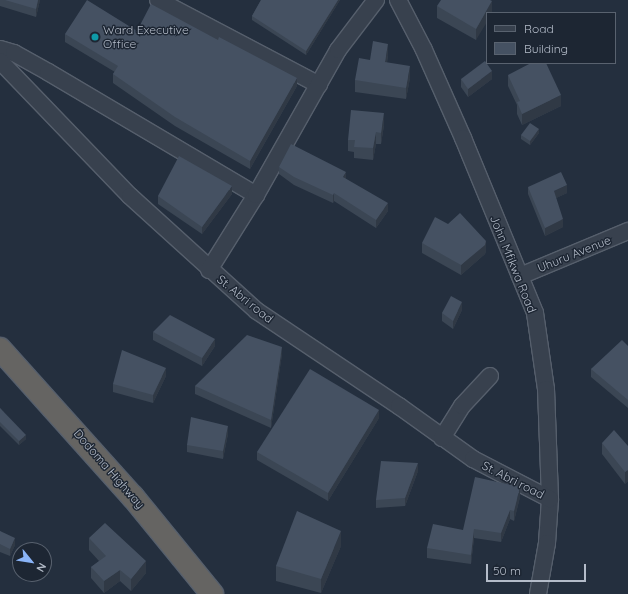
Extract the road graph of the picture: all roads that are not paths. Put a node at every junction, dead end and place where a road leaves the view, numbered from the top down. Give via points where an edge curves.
1 (158, 0) edge
2 (376, 0) edge
3 (398, 0) edge
4 (0, 49) edge
5 (0, 61) edge
6 (319, 85) junction
7 (256, 195) junction
8 (628, 231) edge
9 (209, 270) junction
10 (520, 276) junction
11 (0, 349) edge
12 (490, 376) dead end
13 (442, 438) junction
14 (550, 499) junction
15 (212, 594) edge
16 (538, 594) edge

1 - 6 street
2 - 6 street via 338,50
3 - 10 street, John Mfikwa Road via 424,50
4 - 7 street via 14,53 48,72
5 - 9 street, St. Abri road via 130,196
6 - 7 street
7 - 9 street
8 - 10 street, Uhuru Avenue
9 - 13 street, St. Abri road via 257,311 399,406
10 - 14 street, John Mfikwa Road via 535,314 540,339 546,389
11 - 15 highway, Dodoma Highway via 148,514
12 - 13 street via 462,406
13 - 14 street, St. Abri road via 500,475
14 - 16 street, John Mfikwa Road via 547,543

